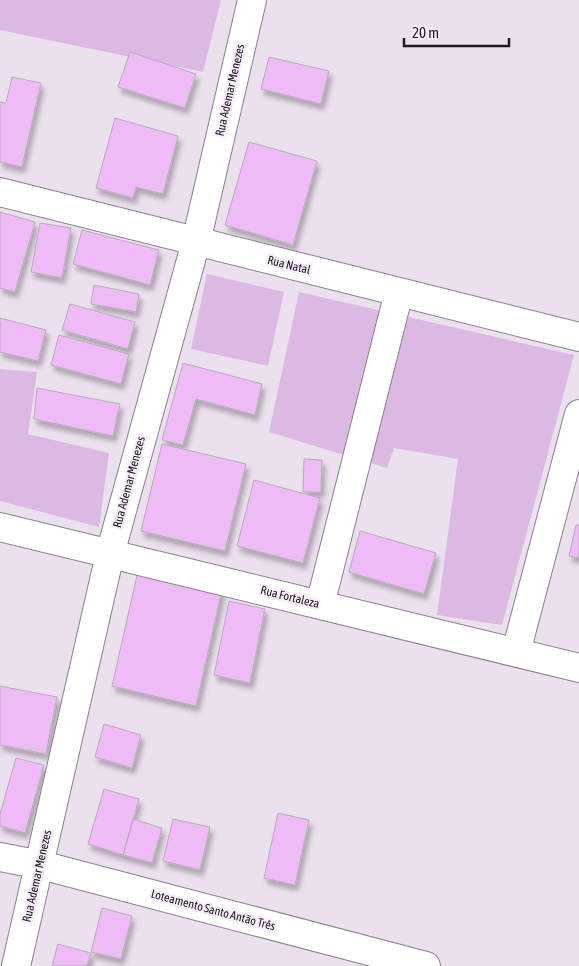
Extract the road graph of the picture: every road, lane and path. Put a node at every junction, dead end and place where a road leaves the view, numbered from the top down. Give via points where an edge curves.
1 (252, 0) edge
2 (0, 192) edge
3 (196, 242) junction
4 (398, 292) junction
5 (579, 336) edge
6 (579, 414) edge
7 (0, 527) edge
8 (110, 554) junction
9 (320, 604) junction
10 (516, 652) junction
11 (579, 668) edge
12 (0, 857) edge
13 (40, 865) junction
14 (16, 966) edge
15 (426, 966) edge

1 - 3 street, Rua Ademar Menezes
2 - 3 street, Rua Natal
3 - 4 street, Rua Natal
3 - 8 street, Rua Ademar Menezes
4 - 5 street, Rua Natal
4 - 9 street
6 - 10 street
7 - 8 street, Rua Fortaleza
8 - 9 street, Rua Fortaleza
8 - 13 street, Rua Ademar Menezes
9 - 10 street, Rua Fortaleza
10 - 11 street, Rua Fortaleza
12 - 13 street, Loteamento Santo Antão Três
13 - 14 street, Rua Ademar Menezes
13 - 15 street, Loteamento Santo Antão Três

